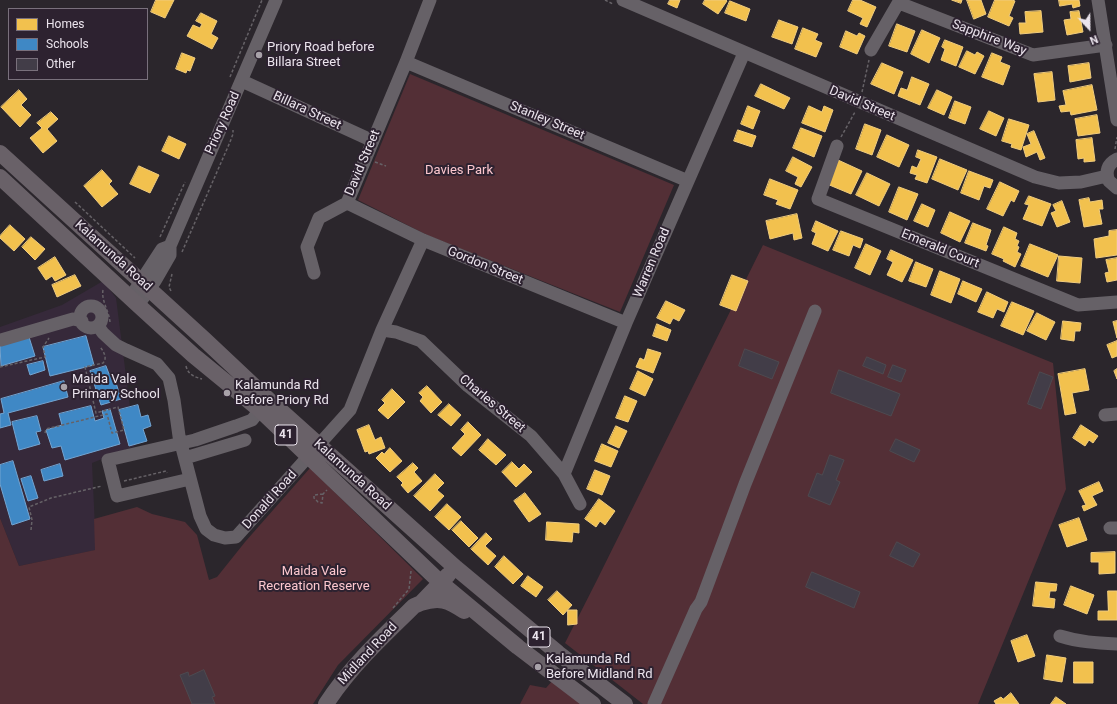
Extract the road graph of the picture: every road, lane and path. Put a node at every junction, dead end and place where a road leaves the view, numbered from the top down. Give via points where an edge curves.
1 (262, 0) edge
2 (276, 0) edge
3 (430, 0) edge
4 (623, 0) edge
5 (1098, 0) edge
6 (900, 1) edge
7 (1106, 44) junction
8 (871, 50) dead end
9 (744, 53) junction
10 (406, 62) junction
11 (228, 81) dead end
12 (242, 81) junction
13 (1117, 120) edge
14 (232, 129) dead end
15 (372, 141) junction
16 (836, 146) dead end
17 (0, 153) edge
18 (1117, 159) edge
19 (187, 176) dead end
20 (1107, 176) junction
21 (0, 177) edge
22 (688, 181) junction
23 (1117, 188) edge
24 (75, 202) dead end
25 (347, 203) junction
26 (423, 240) junction
27 (164, 244) junction
28 (132, 255) dead end
29 (179, 258) dead end
30 (173, 272) dead end
31 (314, 273) dead end
32 (146, 285) junction
33 (104, 287) dead end
34 (172, 296) dead end
35 (134, 302) junction
36 (1117, 302) edge
37 (815, 311) dead end
38 (82, 321) junction
39 (626, 324) junction
40 (100, 329) junction
41 (382, 330) junction
42 (50, 337) dead end
43 (1, 340) dead end
44 (0, 367) edge
45 (260, 410) junction
46 (45, 434) dead end
47 (245, 440) dead end
48 (180, 442) junction
49 (314, 451) junction
50 (184, 458) junction
51 (564, 474) junction
52 (190, 479) junction
53 (328, 489) dead end
54 (323, 494) junction
55 (580, 504) dead end
56 (411, 565) dead end
57 (453, 565) junction
58 (439, 580) junction
59 (417, 604) junction
60 (389, 612) dead end
61 (1060, 636) dead end
62 (1117, 644) edge
63 (518, 647) junction
64 (326, 704) edge
65 (593, 704) edge
66 (625, 704) edge
67 (654, 704) edge

1 - 11 path
2 - 12 street, Priory Road
3 - 10 street, David Street
4 - 9 street, David Street
5 - 7 street
6 - 7 street, Sapphire Way via 1033,55
6 - 8 street
7 - 13 street
9 - 20 street, David Street via 1035,177 1059,183 1081,182
9 - 22 street, Warren Road
10 - 15 street, David Street
10 - 22 street, Stanley Street
12 - 15 street, Billara Street
12 - 27 street, Priory Road
14 - 29 path via 230,142
15 - 25 street, David Street
16 - 36 street, Emerald Court via 818,199 1078,305
17 - 32 main road, Kalamunda Road / 41
18 - 20 street via 1108,167
19 - 27 path
20 - 23 street
21 - 35 main road, Kalamunda Road / 41
22 - 39 street, Warren Road
24 - 28 path
25 - 26 street, Gordon Street
25 - 31 street, David Street via 319,218 307,247
26 - 39 street, Gordon Street
26 - 41 street, Donald Road
27 - 32 street, Priory Road via 170,255
30 - 34 path via 169,287
32 - 35 street, Priory Road
32 - 49 main road, Kalamunda Road / 41
33 - 40 path via 102,292 110,325 109,328
35 - 45 main road, Kalamunda Road / 41
37 - 67 street via 701,602
38 - 40 street via 89,328
38 - 40 street via 83,310 94,307 102,315
38 - 43 street via 73,319
39 - 51 street, Warren Road
40 - 46 path via 96,337 105,355 104,361 85,367 96,413 118,407 124,430 112,433 108,414 46,429
40 - 48 street, Donald Road via 108,339 157,364 170,378
41 - 49 street, Donald Road via 350,410
41 - 51 street, Charles Street via 421,341 468,386 531,436
42 - 44 path via 43,347 45,357
45 - 48 street via 252,420 194,440
45 - 49 main road, Kalamunda Road / 41
47 - 50 street
48 - 50 street, Donald Road
48 - 52 street via 108,460 117,496
49 - 52 street, Donald Road via 236,537 225,538 206,529
49 - 57 main road, Kalamunda Road / 41
49 - 58 main road, Kalamunda Road / 41
50 - 52 street, Donald Road
51 - 55 street, Charles Street
53 - 54 path
54 - 54 path via 322,503 314,498 314,495
56 - 60 path via 409,589
57 - 58 main road, Midland Road
57 - 66 main road, Kalamunda Road / 41 via 558,653
58 - 59 main road, Midland Road via 418,598
58 - 63 main road, Kalamunda Road / 41
59 - 63 main road via 431,600 451,602
59 - 64 main road, Midland Road via 363,656
61 - 62 street via 1088,643
63 - 65 main road, Kalamunda Road / 41

